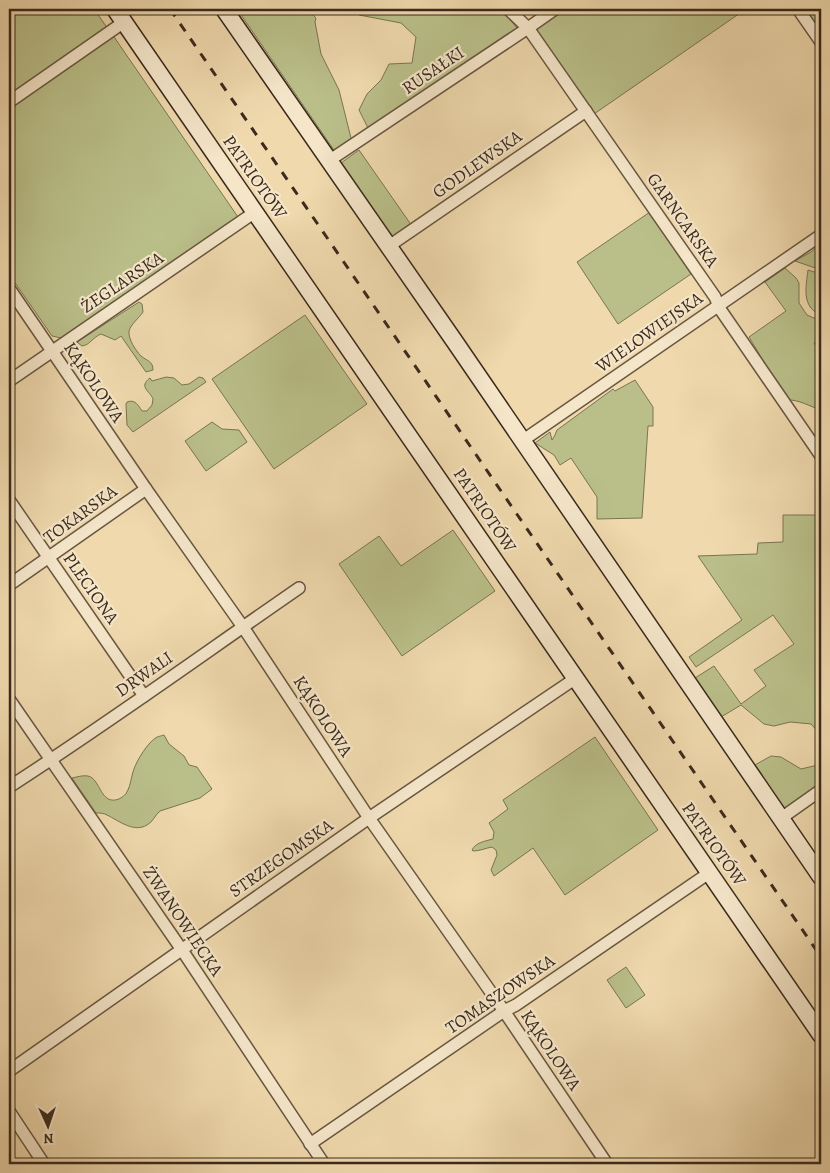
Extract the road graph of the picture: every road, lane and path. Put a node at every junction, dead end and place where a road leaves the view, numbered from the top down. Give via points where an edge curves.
1 (224, 9) edge
2 (508, 9) edge
3 (555, 9) edge
4 (798, 9) edge
5 (120, 16) edge
6 (528, 28) junction
7 (821, 42) edge
8 (9, 102) edge
9 (586, 111) junction
10 (330, 160) junction
11 (256, 212) junction
12 (821, 235) edge
13 (389, 246) junction
14 (9, 288) edge
15 (719, 305) junction
16 (52, 351) junction
17 (9, 381) edge
18 (522, 441) junction
19 (821, 456) edge
20 (146, 489) junction
21 (9, 500) edge
22 (49, 558) junction
23 (9, 585) edge
24 (299, 588) dead end
25 (243, 627) junction
26 (576, 678) junction
27 (144, 696) junction
28 (9, 699) edge
29 (51, 760) junction
30 (9, 787) edge
31 (821, 790) edge
32 (369, 818) junction
33 (780, 819) junction
34 (710, 873) junction
35 (821, 877) edge
36 (182, 950) junction
37 (504, 1011) junction
38 (821, 1035) edge
39 (9, 1071) edge
40 (9, 1111) edge
41 (310, 1144) junction
42 (44, 1164) edge
43 (324, 1164) edge
44 (607, 1164) edge

1 - 10 main road
2 - 6 street, GARNCARSKA
3 - 6 street, RUSAŁKI
4 - 7 street
5 - 8 street
5 - 11 main road, PATRIOTÓW
6 - 9 street, GARNCARSKA
6 - 10 street, RUSAŁKI
9 - 13 street, GODLEWSKA
9 - 15 street, GARNCARSKA
10 - 13 main road
11 - 16 street, ŻEGLARSKA
11 - 26 main road, PATRIOTÓW
12 - 15 street, WIELOWIEJSKA
13 - 18 main road
14 - 16 street, KĄKOLOWA
15 - 18 street, WIELOWIEJSKA
15 - 19 street, GARNCARSKA
16 - 17 street, ŻEGLARSKA
16 - 20 street, KĄKOLOWA
18 - 33 main road
20 - 22 street, TOKARSKA
20 - 25 street, KĄKOLOWA
21 - 22 street, PLECIONA
22 - 23 street, TOKARSKA
22 - 27 street, PLECIONA
24 - 25 street, DRWALI
25 - 27 street, DRWALI
25 - 32 street, KĄKOLOWA
26 - 32 street, STRZEGOMSKA
26 - 34 main road, PATRIOTÓW
27 - 29 street, DRWALI
28 - 29 street, ŻWANOWIECKA
29 - 30 street, DRWALI
29 - 36 street, ŻWANOWIECKA
31 - 33 street
32 - 36 street, STRZEGOMSKA
32 - 37 street, KĄKOLOWA
33 - 35 main road
34 - 37 street, TOMASZOWSKA
34 - 38 main road, PATRIOTÓW
36 - 39 street, STRZEGOMSKA
36 - 41 street, ŻWANOWIECKA
37 - 41 street, TOMASZOWSKA
37 - 44 street, KĄKOLOWA
40 - 42 street
41 - 43 street, ŻWANOWIECKA

